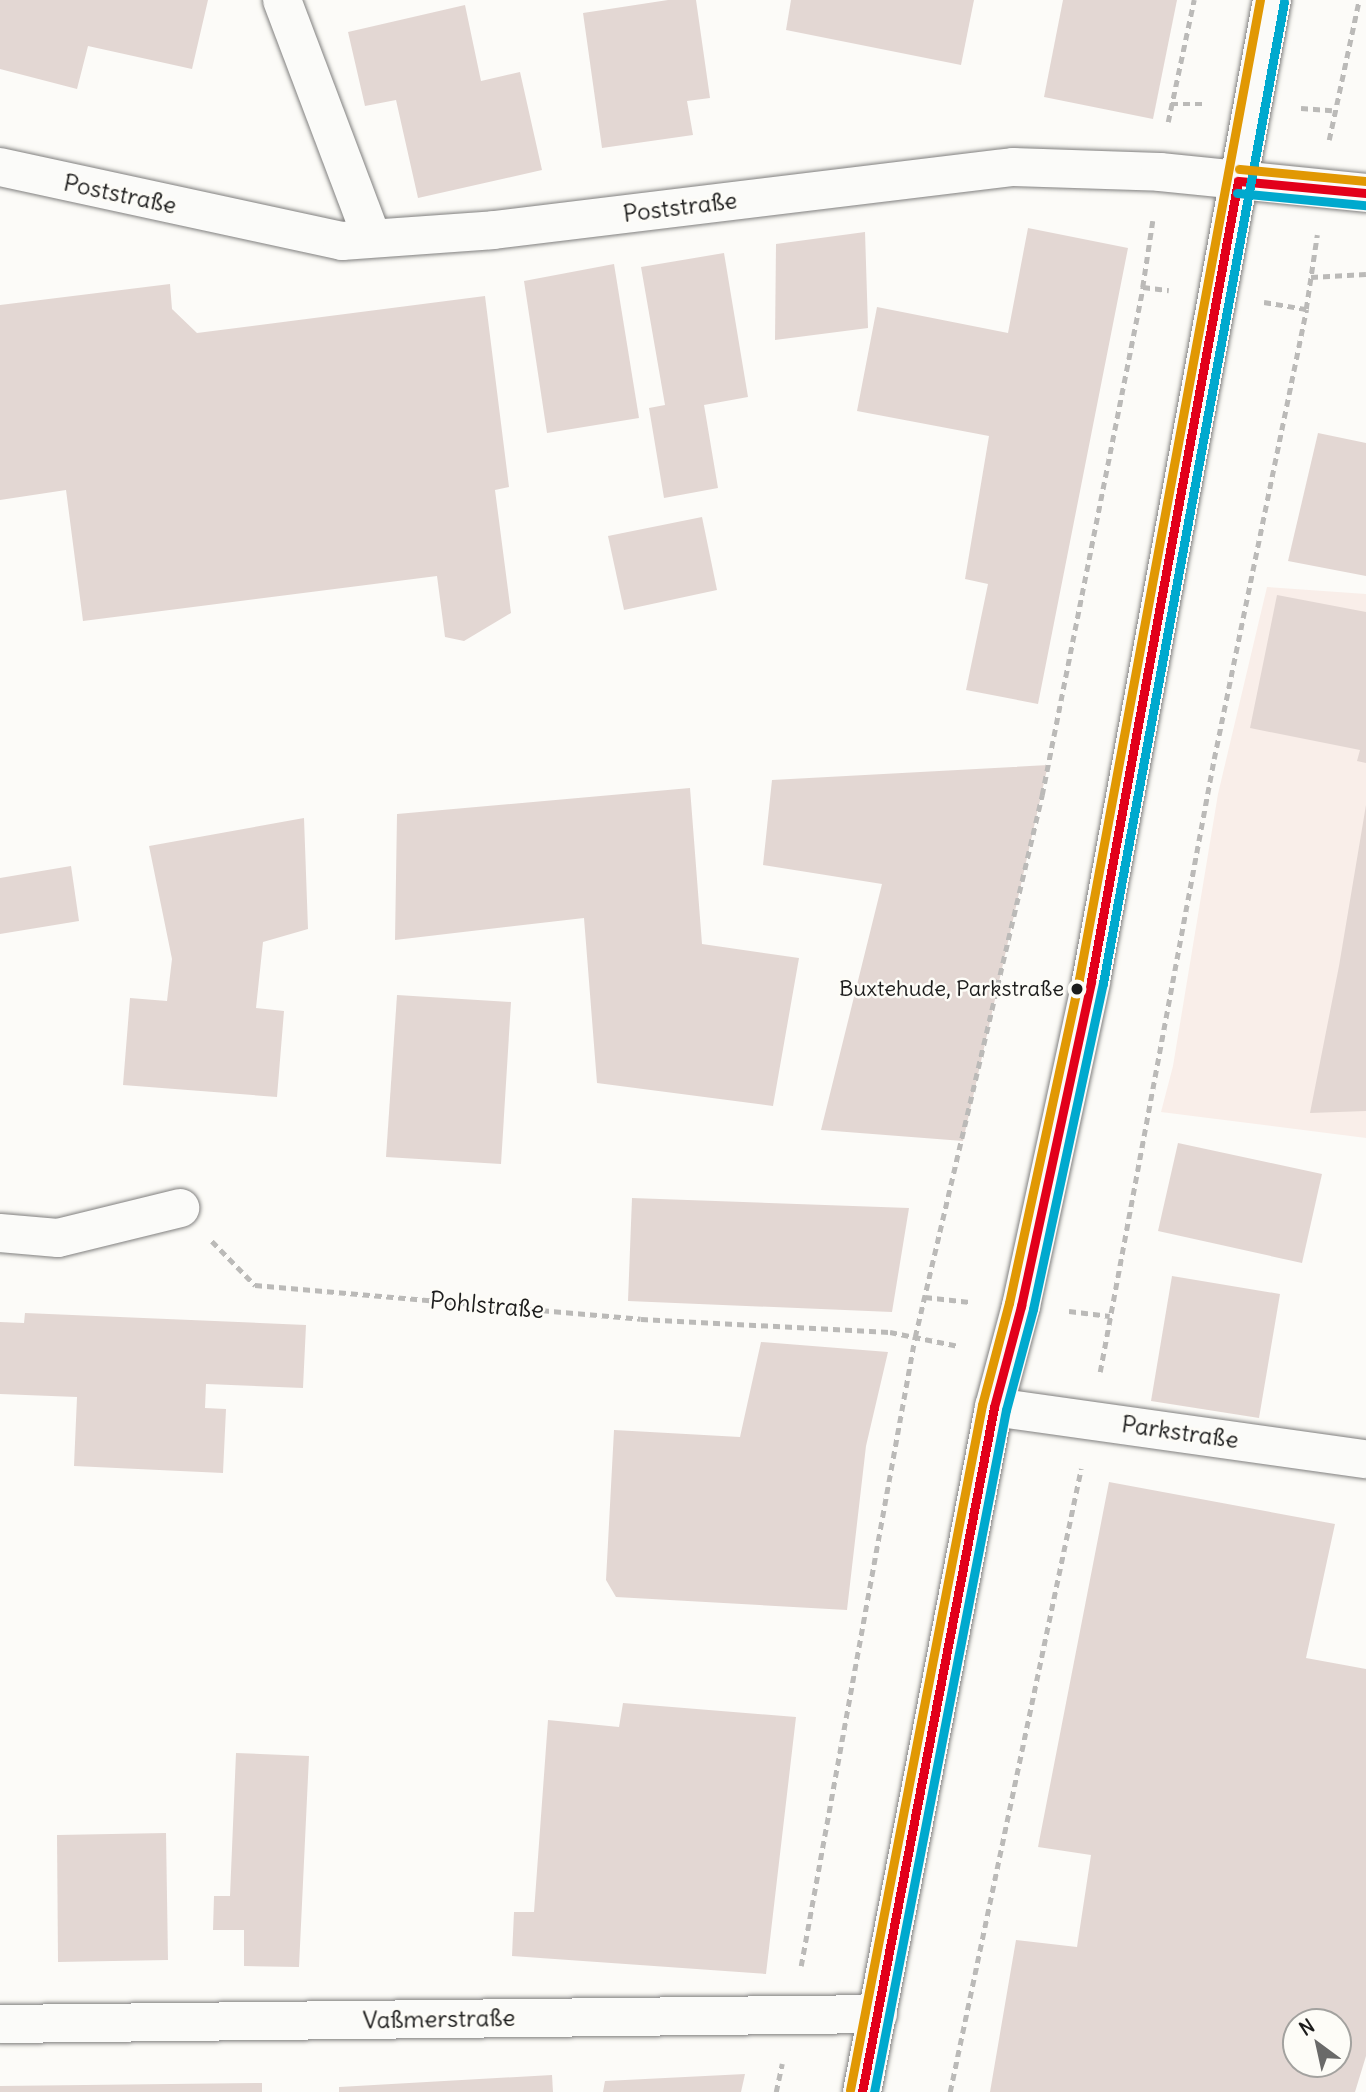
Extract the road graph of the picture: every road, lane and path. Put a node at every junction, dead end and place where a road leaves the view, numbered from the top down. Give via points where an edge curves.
1 (282, 0) edge
2 (1195, 0) edge
3 (1272, 0) edge
4 (1359, 0) edge
5 (1171, 104) dead end
6 (1332, 110) dead end
7 (0, 167) edge
8 (1238, 181) junction
9 (1366, 193) edge
10 (372, 238) junction
11 (1366, 274) edge
12 (1143, 287) dead end
13 (180, 1208) joint
14 (0, 1233) edge
15 (915, 1337) junction
16 (1008, 1356) junction
17 (994, 1406) junction
18 (1091, 1420) junction
19 (1366, 1458) edge
20 (792, 2014) junction
21 (878, 2014) junction
22 (0, 2024) edge
23 (776, 2092) edge
24 (862, 2092) edge
25 (950, 2092) edge

1 - 10 street
2 - 5 path
3 - 8 street
4 - 6 path
7 - 10 street, Poststraße via 342,241
8 - 9 street, Poststraße
8 - 10 street, Poststraße via 1160,172 1013,167 495,230
8 - 16 street via 1091,981
11 - 18 path via 1311,277 1214,759
12 - 15 path via 1042,795
13 - 14 street via 58,1238
13 - 15 path, Pohlstraße via 255,1285 641,1319
15 - 16 path, Pohlstraße
15 - 20 path
16 - 17 street
17 - 18 street, Parkstraße
17 - 21 street
18 - 19 street, Parkstraße
18 - 25 path
20 - 21 street, Vaßmerstraße
20 - 22 street, Vaßmerstraße
20 - 23 path
21 - 24 street

